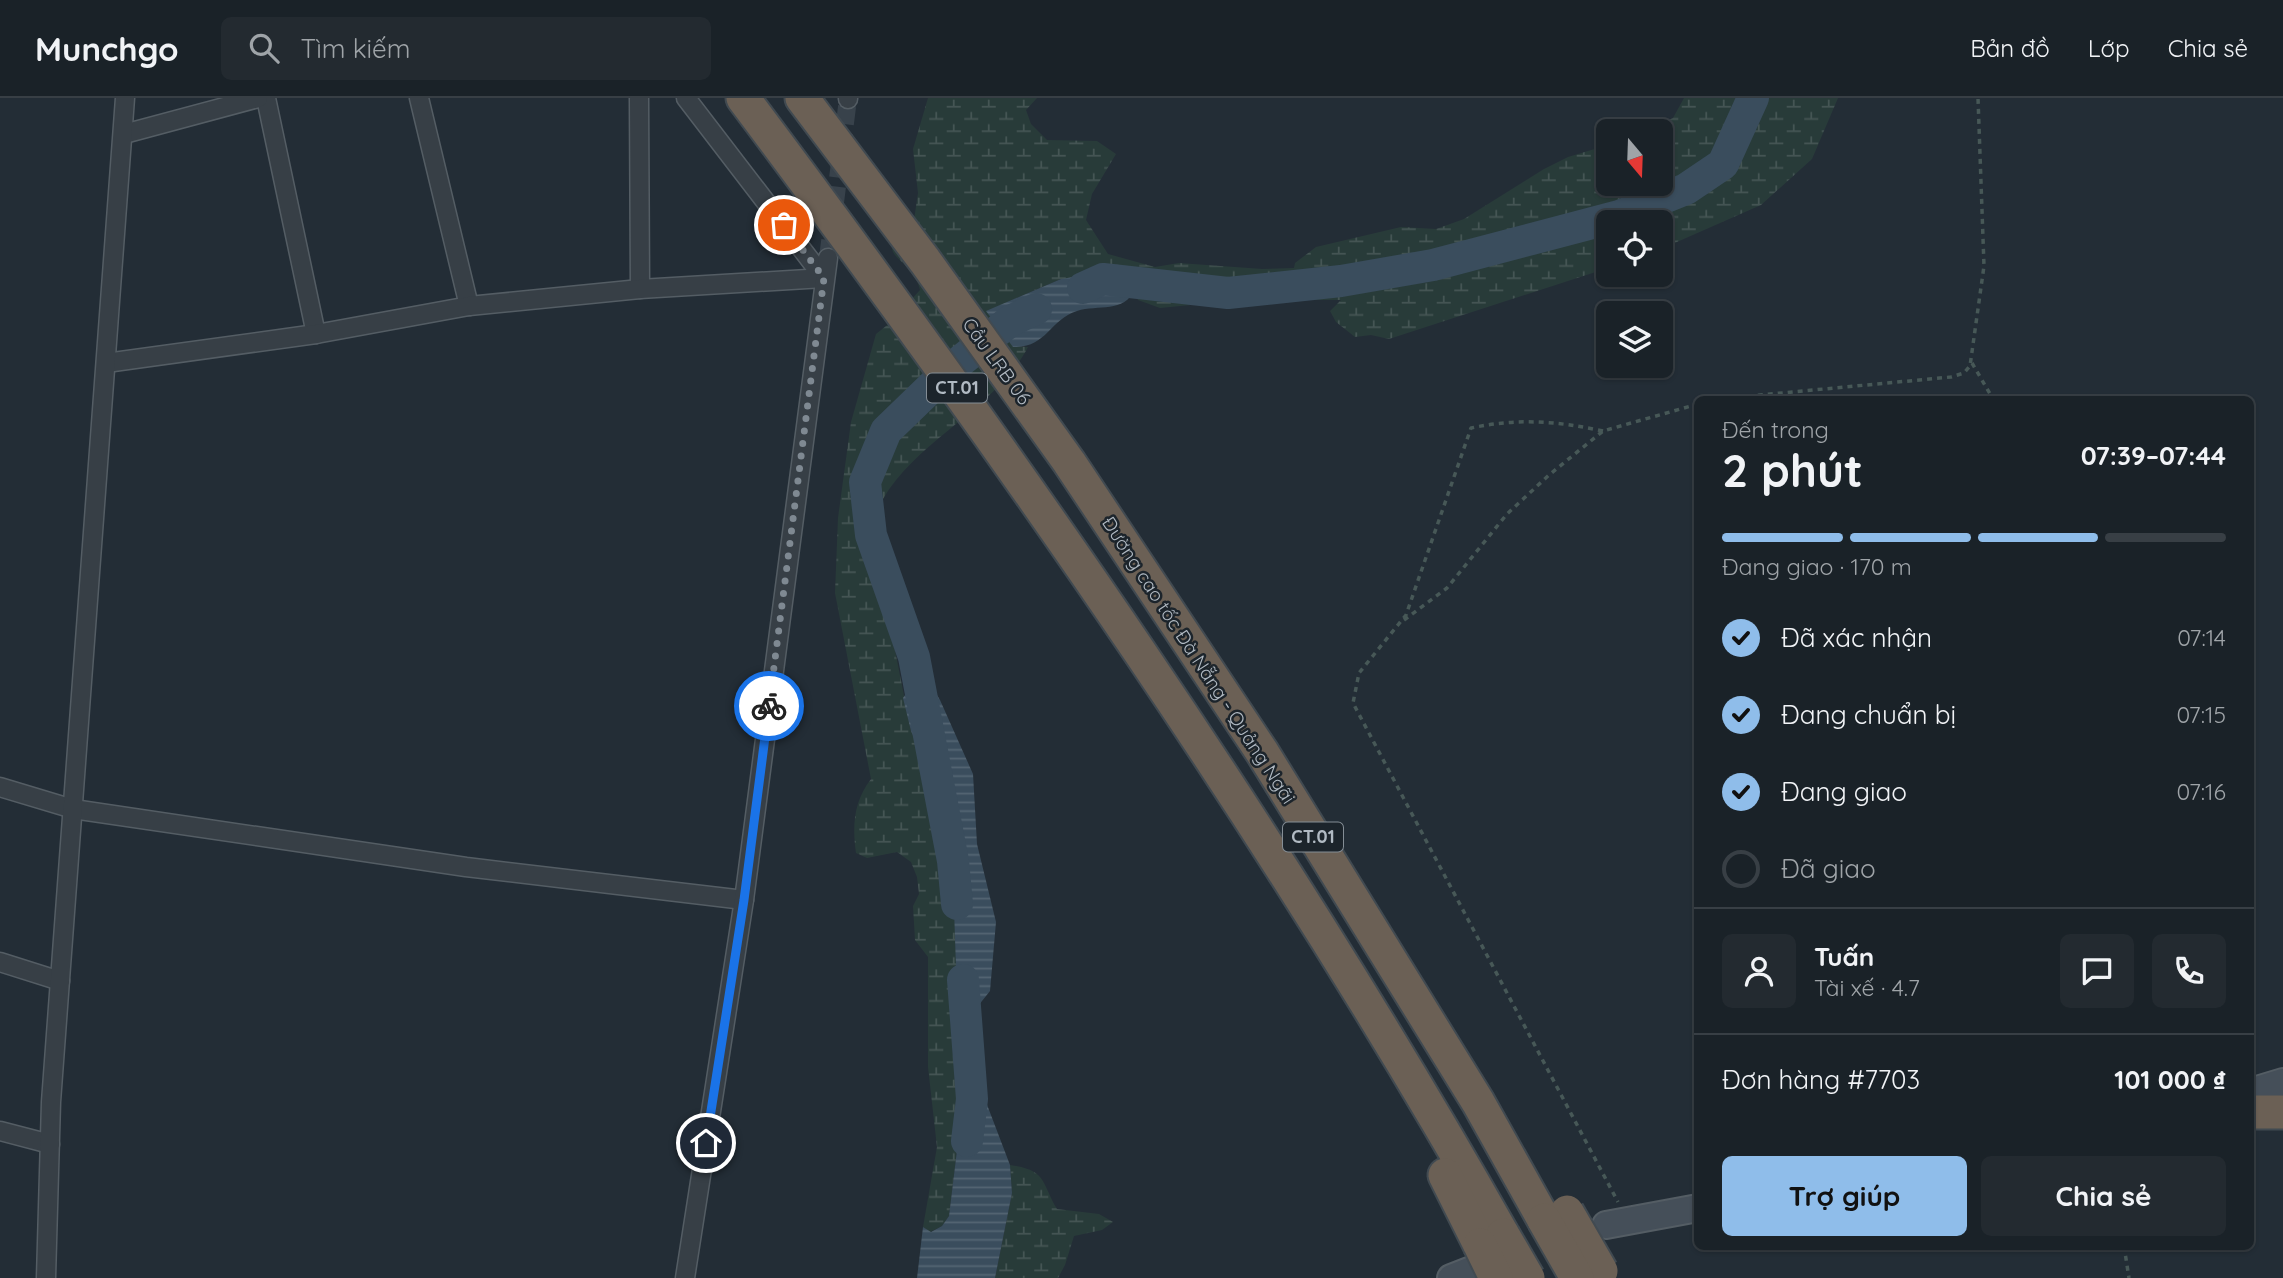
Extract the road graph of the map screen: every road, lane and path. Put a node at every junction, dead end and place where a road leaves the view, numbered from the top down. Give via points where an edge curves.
1 (125, 98) edge
2 (258, 98) edge
3 (266, 98) edge
4 (419, 98) edge
5 (639, 98) edge
6 (686, 98) edge
7 (743, 98) edge
8 (802, 98) edge
9 (1979, 98) edge
10 (124, 134) junction
11 (828, 258) tunnel mouth
12 (824, 278) junction
13 (640, 289) junction
14 (469, 306) junction
15 (316, 334) junction
16 (106, 363) junction
17 (1972, 363) junction
18 (1750, 396) edge
19 (1991, 396) edge
20 (1694, 405) edge
21 (1603, 431) junction
22 (1069, 461) joint
23 (1402, 622) junction
24 (0, 787) edge
25 (73, 809) junction
26 (744, 900) junction
27 (0, 962) edge
28 (60, 981) junction
29 (2283, 1082) edge
30 (2254, 1091) edge
31 (2283, 1101) edge
32 (2254, 1111) edge
33 (2254, 1112) edge
34 (2283, 1112) edge
35 (0, 1131) edge
36 (50, 1144) junction
37 (1694, 1209) edge
38 (1617, 1223) joint
39 (2125, 1250) edge
40 (1481, 1261) edge
41 (1595, 1276) edge
42 (46, 1278) edge
43 (685, 1278) edge
44 (1528, 1278) edge
45 (2130, 1278) edge

1 - 10 street
2 - 10 street
3 - 15 street
4 - 14 street
5 - 13 street
6 - 12 street
7 - 40 highway, CT.01 via 1030,490 1282,871 1421,1126
8 - 22 highway, Cầu LRB 06 / CT.01
9 - 17 path via 1984,266
10 - 16 street
11 - 12 street
12 - 13 street
12 - 26 street
13 - 14 street
14 - 15 street
15 - 16 street
16 - 25 street
17 - 18 path via 1964,373 1951,377
17 - 19 path
20 - 21 path
21 - 23 path via 1507,514 1447,589
21 - 23 path via 1530,420 1471,428
22 - 41 highway, Đường cao tốc Đà Nẵng - Quảng Ngãi / CT.01, bridge via 1262,752 1478,1102
23 - 38 path via 1359,673 1353,703
24 - 25 street
25 - 26 street via 466,867
25 - 28 street
26 - 43 street
27 - 28 street
28 - 36 street
29 - 30 main road
31 - 32 main road
33 - 34 highway
35 - 36 street
36 - 42 street
37 - 38 main road
39 - 45 path
40 - 44 highway, bridge

